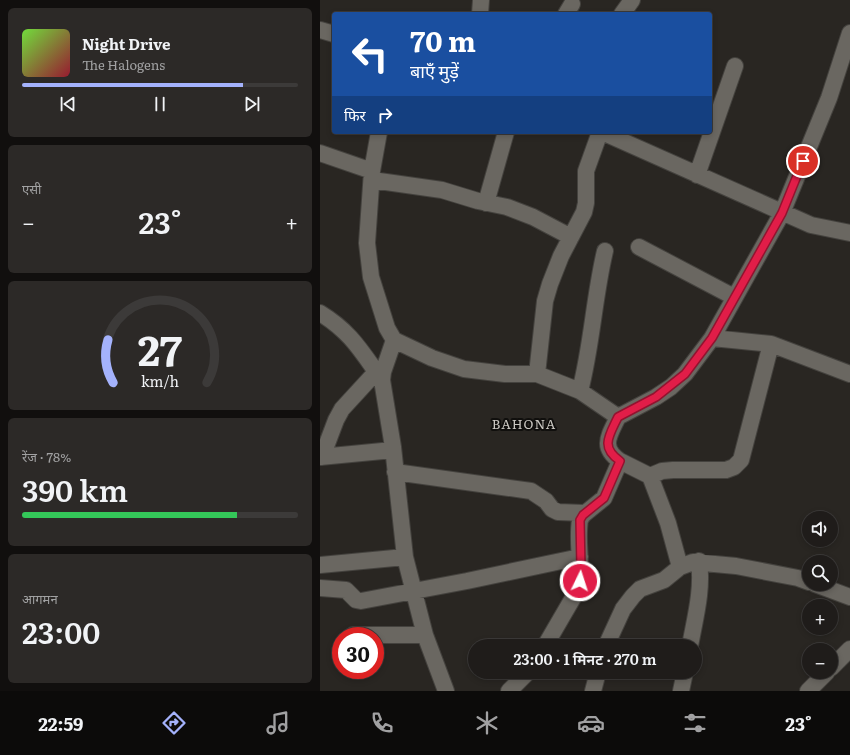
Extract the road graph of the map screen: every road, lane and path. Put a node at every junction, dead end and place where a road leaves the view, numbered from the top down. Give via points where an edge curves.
1 (481, 0) edge
2 (632, 0) edge
3 (480, 12) edge
4 (623, 12) edge
5 (320, 30) edge
6 (332, 33) edge
7 (850, 33) edge
8 (735, 66) dead end
9 (712, 132) edge
10 (379, 134) edge
11 (505, 134) edge
12 (600, 134) edge
13 (605, 134) edge
14 (711, 134) edge
15 (320, 153) edge
16 (697, 175) junction
17 (372, 176) junction
18 (486, 203) junction
19 (782, 213) junction
20 (850, 233) edge
21 (570, 237) junction
22 (639, 247) dead end
23 (605, 251) dead end
24 (734, 297) junction
25 (320, 313) edge
26 (712, 338) junction
27 (394, 340) junction
28 (771, 344) junction
29 (537, 374) junction
30 (850, 374) edge
31 (379, 376) junction
32 (580, 391) junction
33 (618, 417) junction
34 (393, 450) junction
35 (321, 457) edge
36 (620, 461) junction
37 (395, 472) junction
38 (650, 476) junction
39 (584, 513) junction
40 (405, 557) junction
41 (580, 557) junction
42 (699, 561) junction
43 (324, 564) edge
44 (680, 567) junction
45 (802, 579) edge
46 (324, 588) edge
47 (413, 590) junction
48 (835, 591) edge
49 (850, 596) edge
50 (384, 635) edge
51 (425, 635) junction
52 (549, 639) edge
53 (609, 639) edge
54 (691, 639) edge
55 (850, 648) edge
56 (838, 661) edge
57 (521, 679) edge
58 (596, 679) edge
59 (684, 679) edge
60 (820, 679) edge
61 (446, 691) edge
62 (509, 691) edge
63 (593, 691) edge
64 (681, 691) edge
65 (808, 691) edge

1 - 3 street
2 - 4 street
5 - 6 street
7 - 19 street via 829,98
8 - 9 street
10 - 17 street
11 - 18 street
12 - 21 street via 586,171 584,212
13 - 16 street
14 - 16 street
15 - 17 street
16 - 19 street
17 - 18 street via 442,190
17 - 27 street via 367,243 371,277 387,328
18 - 21 street via 507,207 533,217
19 - 20 street via 811,225
19 - 24 street
21 - 29 street via 545,302
22 - 24 street
23 - 32 street via 597,284 589,356
24 - 26 street
25 - 31 street via 338,324 353,339
26 - 28 street
26 - 33 street via 685,374 671,387
27 - 29 street via 464,370
27 - 31 street
28 - 30 street
28 - 38 street via 741,460 726,470 667,470
29 - 32 street
31 - 34 street
31 - 35 street via 342,409
32 - 33 street
33 - 36 street via 608,450
34 - 35 street
34 - 37 street
36 - 38 street
36 - 39 street via 604,498
37 - 39 street via 531,491 558,512
37 - 40 street
38 - 44 street via 668,523
39 - 41 street via 579,525
40 - 43 street
40 - 47 street
41 - 47 street
41 - 52 street via 581,568 576,591
42 - 44 street
42 - 45 street
42 - 54 street via 700,595
43 - 46 street
44 - 53 street via 664,580 646,586 633,596 623,609
46 - 47 street via 346,590 358,601
47 - 51 street
48 - 49 street
50 - 51 street
51 - 61 street
55 - 56 street
57 - 62 street
58 - 63 street
59 - 64 street
60 - 65 street

